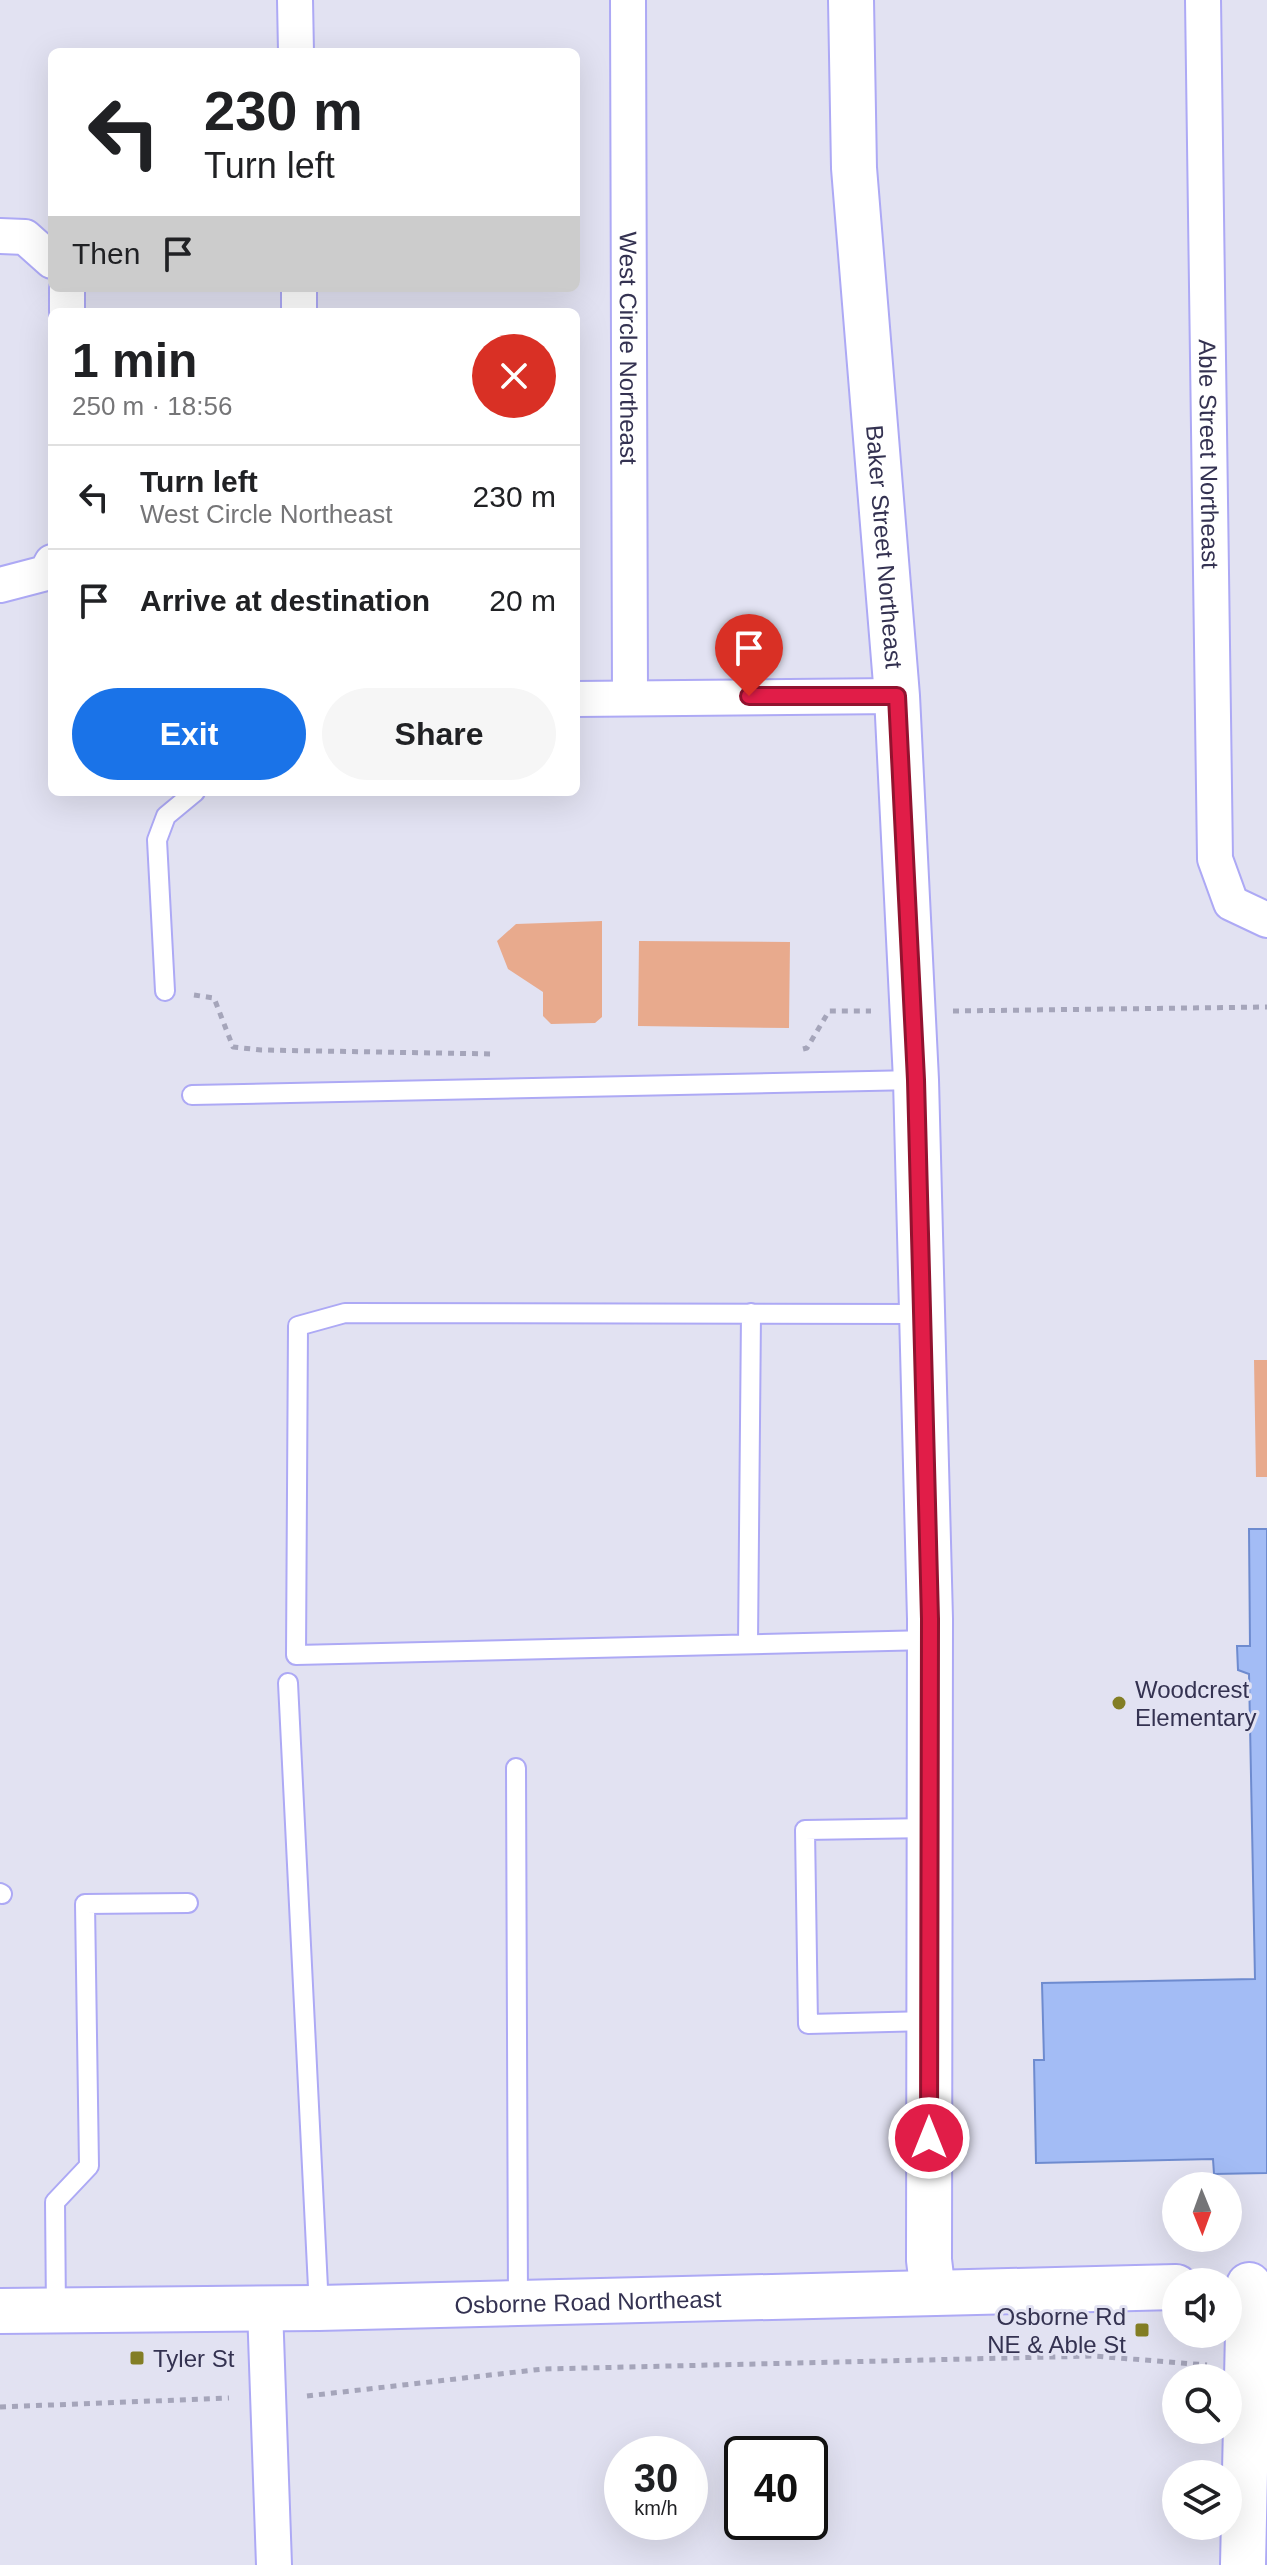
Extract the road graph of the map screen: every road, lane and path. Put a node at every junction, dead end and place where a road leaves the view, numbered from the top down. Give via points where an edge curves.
1 (295, 0) edge
2 (628, 0) edge
3 (851, 0) edge
4 (1203, 0) edge
5 (296, 48) edge
6 (0, 236) edge
7 (48, 257) edge
8 (48, 569) edge
9 (0, 585) edge
10 (630, 696) junction
11 (897, 696) junction
12 (580, 699) edge
13 (190, 796) edge
14 (1267, 920) edge
15 (165, 991) joint
16 (1267, 1007) edge
17 (913, 1011) junction
18 (794, 1052) dead end
19 (499, 1054) dead end
20 (916, 1080) junction
21 (192, 1095) dead end
22 (751, 1313) junction
23 (922, 1314) junction
24 (930, 1640) junction
25 (748, 1643) junction
26 (288, 1683) dead end
27 (516, 1768) dead end
28 (930, 1828) junction
29 (188, 1903) dead end
30 (929, 2021) junction
31 (1248, 2285) edge
32 (1162, 2287) edge
33 (933, 2293) junction
34 (518, 2303) junction
35 (265, 2308) junction
36 (319, 2308) junction
37 (0, 2311) edge
38 (56, 2311) junction
39 (1247, 2368) junction
40 (270, 2398) junction
41 (0, 2407) edge
42 (274, 2565) edge
43 (1243, 2565) edge

1 - 5 street
2 - 10 street, West Circle Northeast
3 - 11 street, Baker Street Northeast via 854,168
4 - 14 street, Able Street Northeast via 1215,859 1231,903
6 - 7 street via 25,237
8 - 9 street
10 - 11 street
10 - 12 street
11 - 17 street, Baker Street Northeast
13 - 15 lane via 166,816 157,840
15 - 19 path via 214,998 233,1047
16 - 17 path
17 - 18 path via 829,1011 807,1048
17 - 20 street, Baker Street Northeast
20 - 21 lane
20 - 23 street, Baker Street Northeast
22 - 23 lane
22 - 25 lane
22 - 25 lane via 345,1313 298,1326 296,1655
23 - 24 street, Baker Street Northeast
24 - 25 lane
24 - 28 street, Baker Street Northeast
26 - 36 lane
27 - 34 lane
28 - 30 street, Baker Street Northeast
28 - 30 lane via 805,1830 808,2024
29 - 38 lane via 85,1904 89,2166 55,2202
30 - 33 street, Baker Street Northeast
31 - 39 street
32 - 33 street, Osborne Road Northeast
33 - 34 street, Osborne Road Northeast
34 - 36 street, Osborne Road Northeast
35 - 36 street, Osborne Road Northeast
35 - 38 street, Osborne Road Northeast
35 - 40 street
37 - 38 street, Osborne Road Northeast
39 - 40 path via 1094,2356 543,2369
39 - 43 street
40 - 41 path
40 - 42 street

